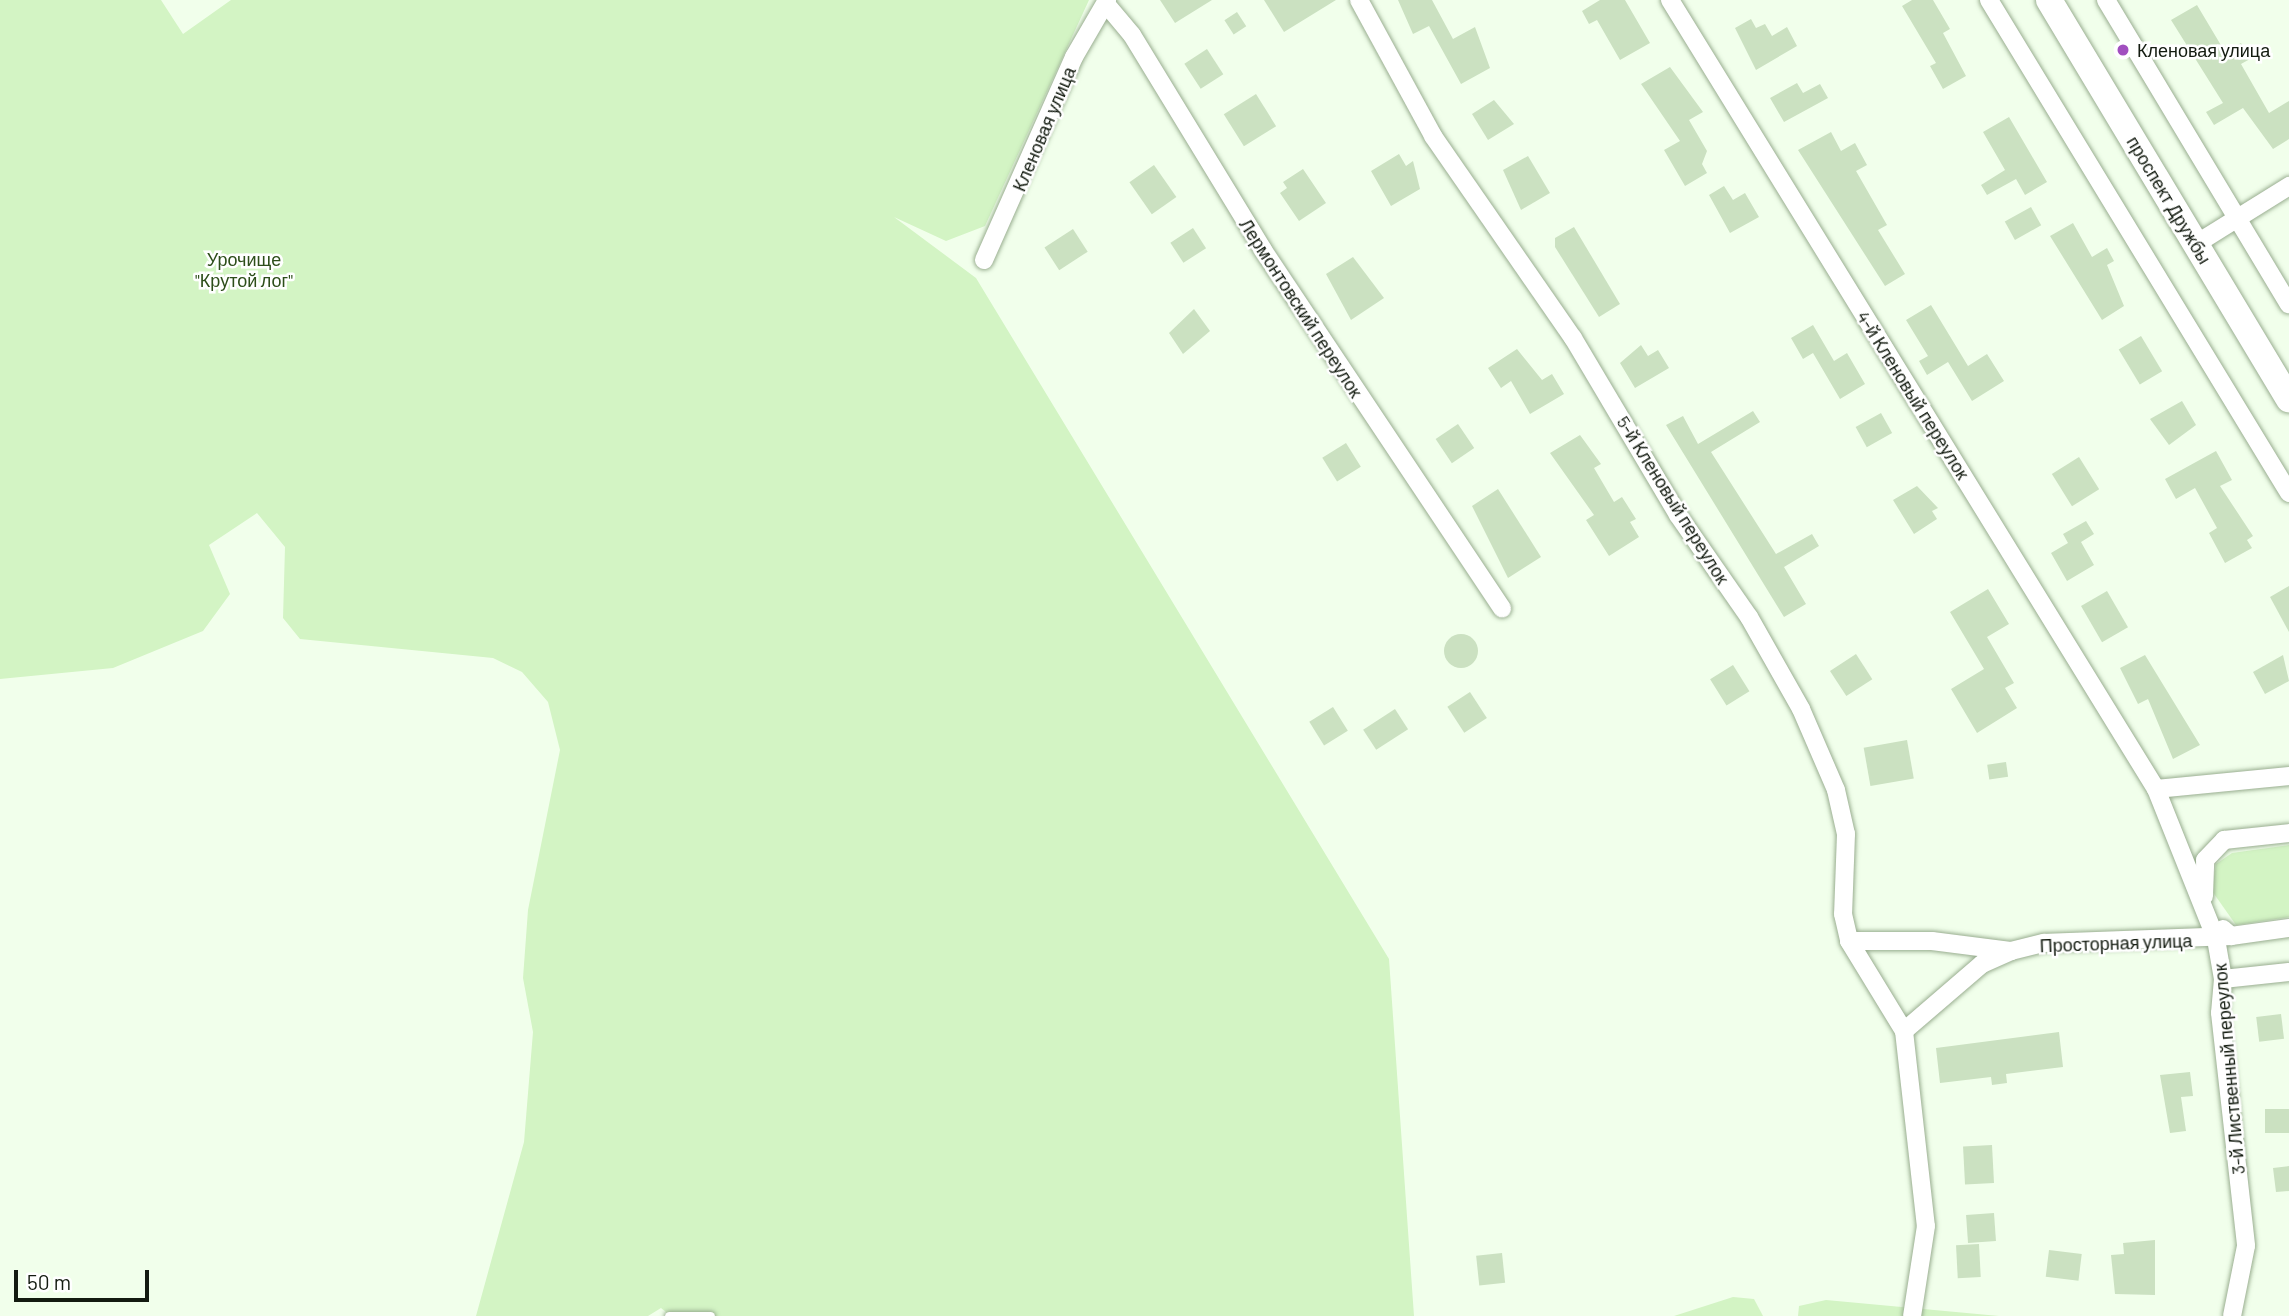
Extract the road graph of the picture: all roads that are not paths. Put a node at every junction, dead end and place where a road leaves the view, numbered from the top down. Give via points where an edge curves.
1 (1359, 0) edge
2 (1670, 0) edge
3 (1989, 0) edge
4 (2049, 0) edge
5 (2106, 0) edge
6 (1106, 2) edge
7 (2289, 187) edge
8 (2238, 218) junction
9 (2196, 244) junction
10 (984, 260) dead end
11 (2289, 304) edge
12 (2289, 399) edge
13 (2289, 493) edge
14 (1502, 609) dead end
15 (2289, 776) edge
16 (2157, 789) junction
17 (2289, 833) edge
18 (2289, 928) edge
19 (2224, 937) junction
20 (1849, 941) junction
21 (2011, 951) junction
22 (2289, 972) edge
23 (2223, 979) junction
24 (1904, 1031) junction
25 (669, 1316) edge
26 (710, 1316) edge
27 (1912, 1316) edge
28 (2232, 1316) edge

1 - 20 street, 5-й Кленовый переулок via 1433,136 1573,338 1801,709 1836,790 1846,834 1843,914
2 - 16 street, 4-й Кленовый переулок
3 - 13 street
4 - 9 main road, проспект Дружбы
5 - 8 street
6 - 10 street, Кленовая улица via 1074,57
6 - 14 street, Лермонтовский переулок via 1132,35 1263,250
7 - 8 street
8 - 9 street
8 - 11 street
9 - 12 main road, проспект Дружбы
15 - 16 street
16 - 19 street, 3-й Лиственный переулок
17 - 19 street, Просторная улица via 2224,840 2205,860 2202,893
18 - 19 street, Просторная улица
19 - 21 street, Просторная улица via 2044,943
19 - 23 street, 3-й Лиственный переулок
20 - 21 street via 1932,941
20 - 24 street, 5-й Кленовый переулок
21 - 24 street, Просторная улица via 1982,964
22 - 23 street
23 - 28 street, 3-й Лиственный переулок via 2220,1013 2246,1246
24 - 27 street via 1926,1226
25 - 26 lane

